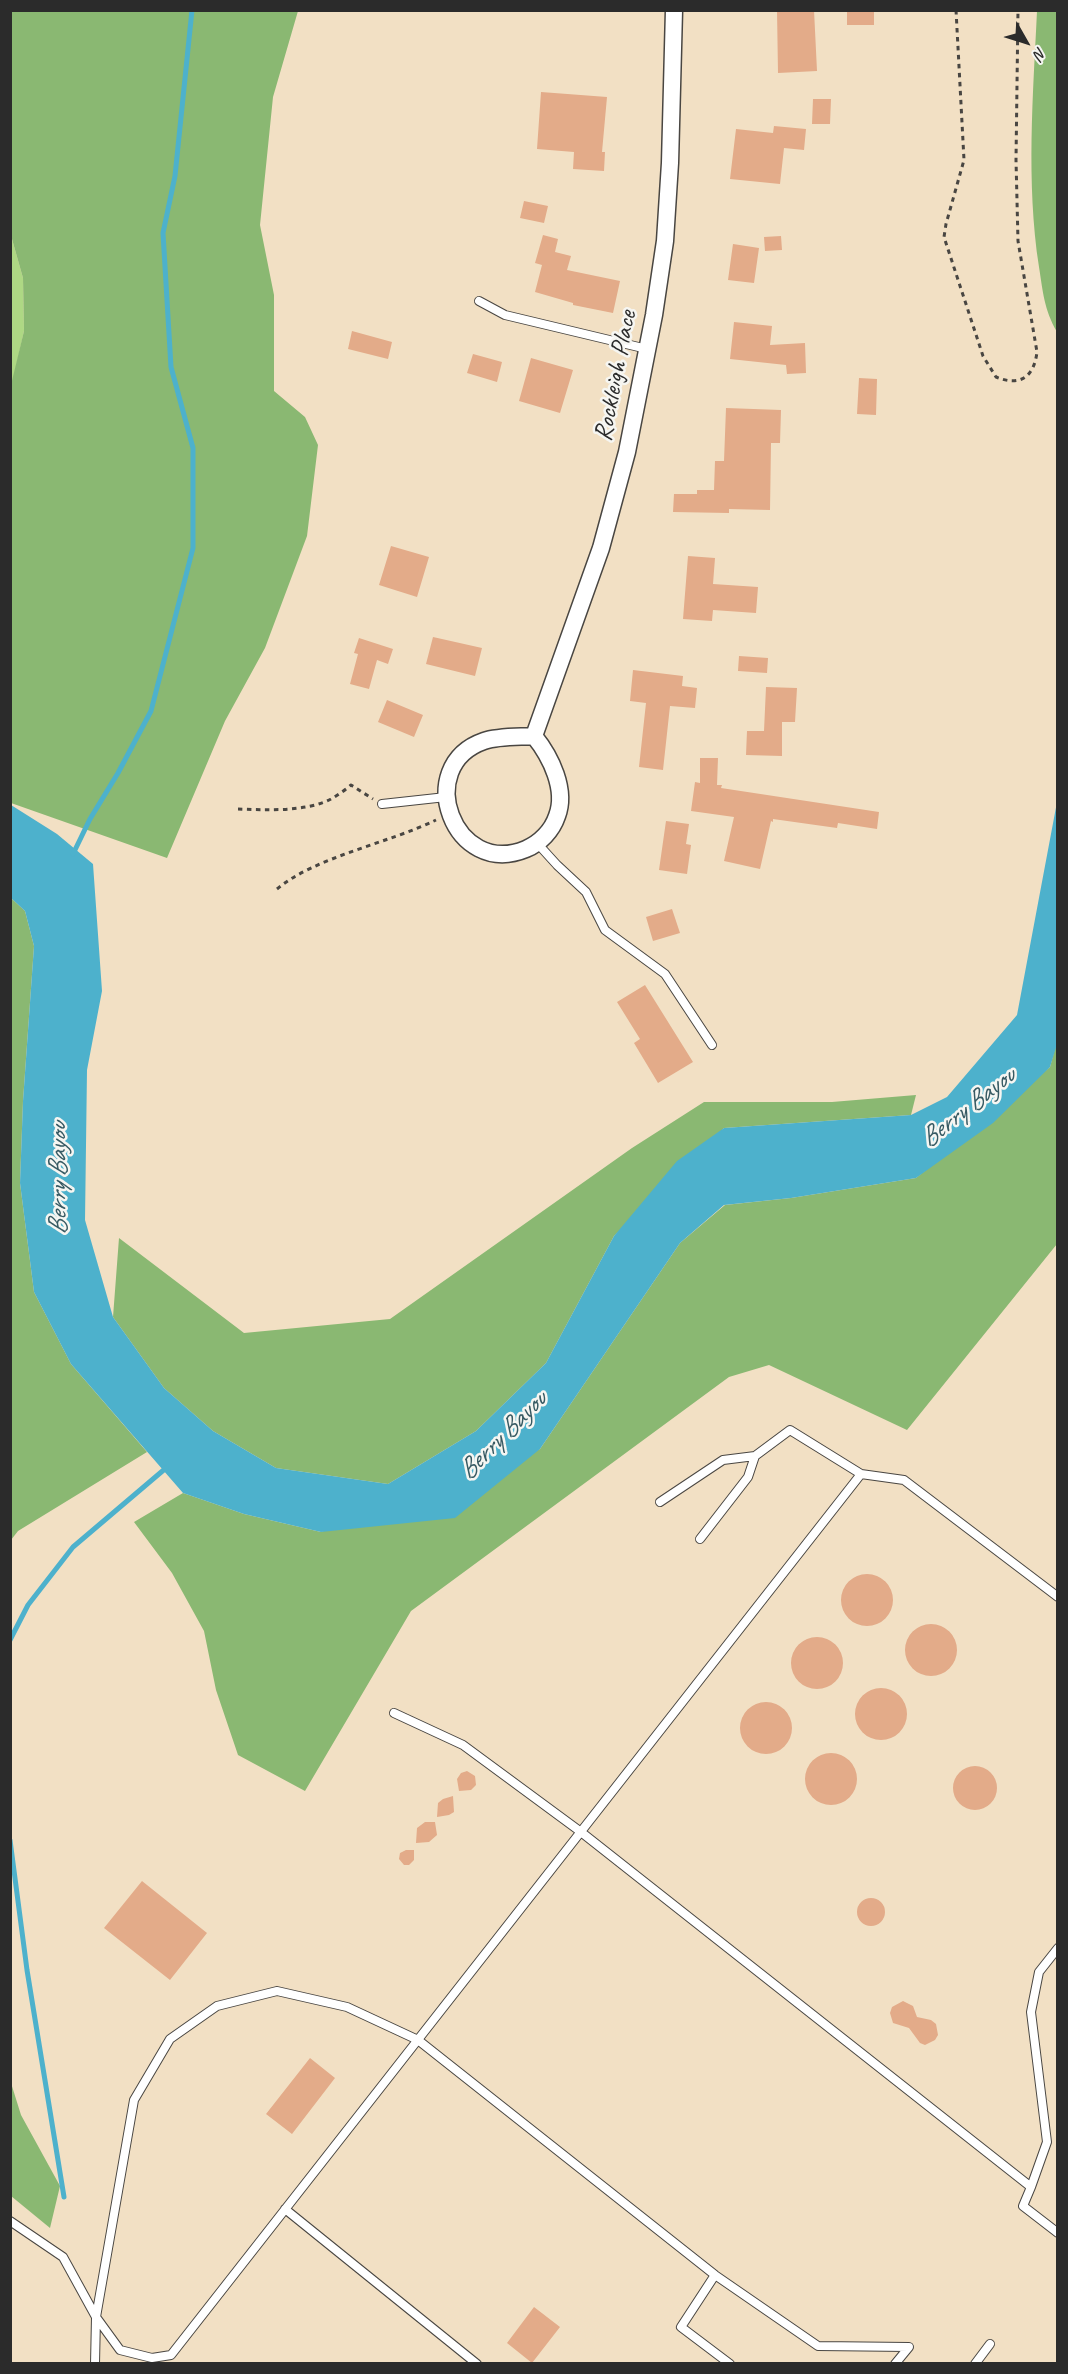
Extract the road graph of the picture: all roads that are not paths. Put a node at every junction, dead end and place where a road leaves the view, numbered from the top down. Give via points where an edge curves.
1 (674, 10) edge
2 (479, 301) dead end
3 (647, 349) junction
4 (534, 736) junction
5 (382, 804) road end
6 (447, 805) junction
7 (537, 843) junction
8 (712, 1045) dead end
9 (755, 1456) junction
10 (861, 1474) junction
11 (660, 1502) dead end
12 (700, 1539) dead end
13 (1058, 1597) edge
14 (394, 1713) dead end
15 (580, 1833) junction
16 (1058, 1948) edge
17 (418, 2040) junction
18 (1031, 2187) junction
19 (285, 2209) junction
20 (10, 2221) edge
21 (1058, 2233) edge
22 (715, 2276) junction
23 (96, 2317) junction
24 (990, 2344) dead end
25 (95, 2364) edge
26 (477, 2364) edge
27 (730, 2364) edge
28 (895, 2364) edge
29 (975, 2364) edge

1 - 3 street, Rockleigh Place via 665,241
2 - 3 lane via 505,315
3 - 4 street, Rockleigh Place via 627,452 602,548
4 - 6 street via 485,740 475,745 452,769
4 - 7 street via 549,761 561,799 556,821
5 - 6 lane
6 - 7 street via 459,833 491,852 516,852
7 - 8 lane via 586,892 605,930 665,974
9 - 10 lane via 790,1430
9 - 11 lane via 723,1460
9 - 12 lane via 748,1477
10 - 13 lane via 904,1480
10 - 15 lane
14 - 15 lane via 463,1745
15 - 17 lane
15 - 18 lane
16 - 18 lane via 1039,1972 1031,2012 1047,2142
17 - 19 lane
17 - 22 lane
17 - 23 lane via 347,2007 277,1991 217,2006 170,2039 134,2100
18 - 21 lane via 1023,2206
19 - 23 lane via 171,2355 152,2358 120,2350
19 - 26 lane
20 - 23 lane via 63,2257
22 - 27 lane via 681,2327
22 - 28 lane via 818,2346 909,2347
23 - 25 lane
24 - 29 lane

